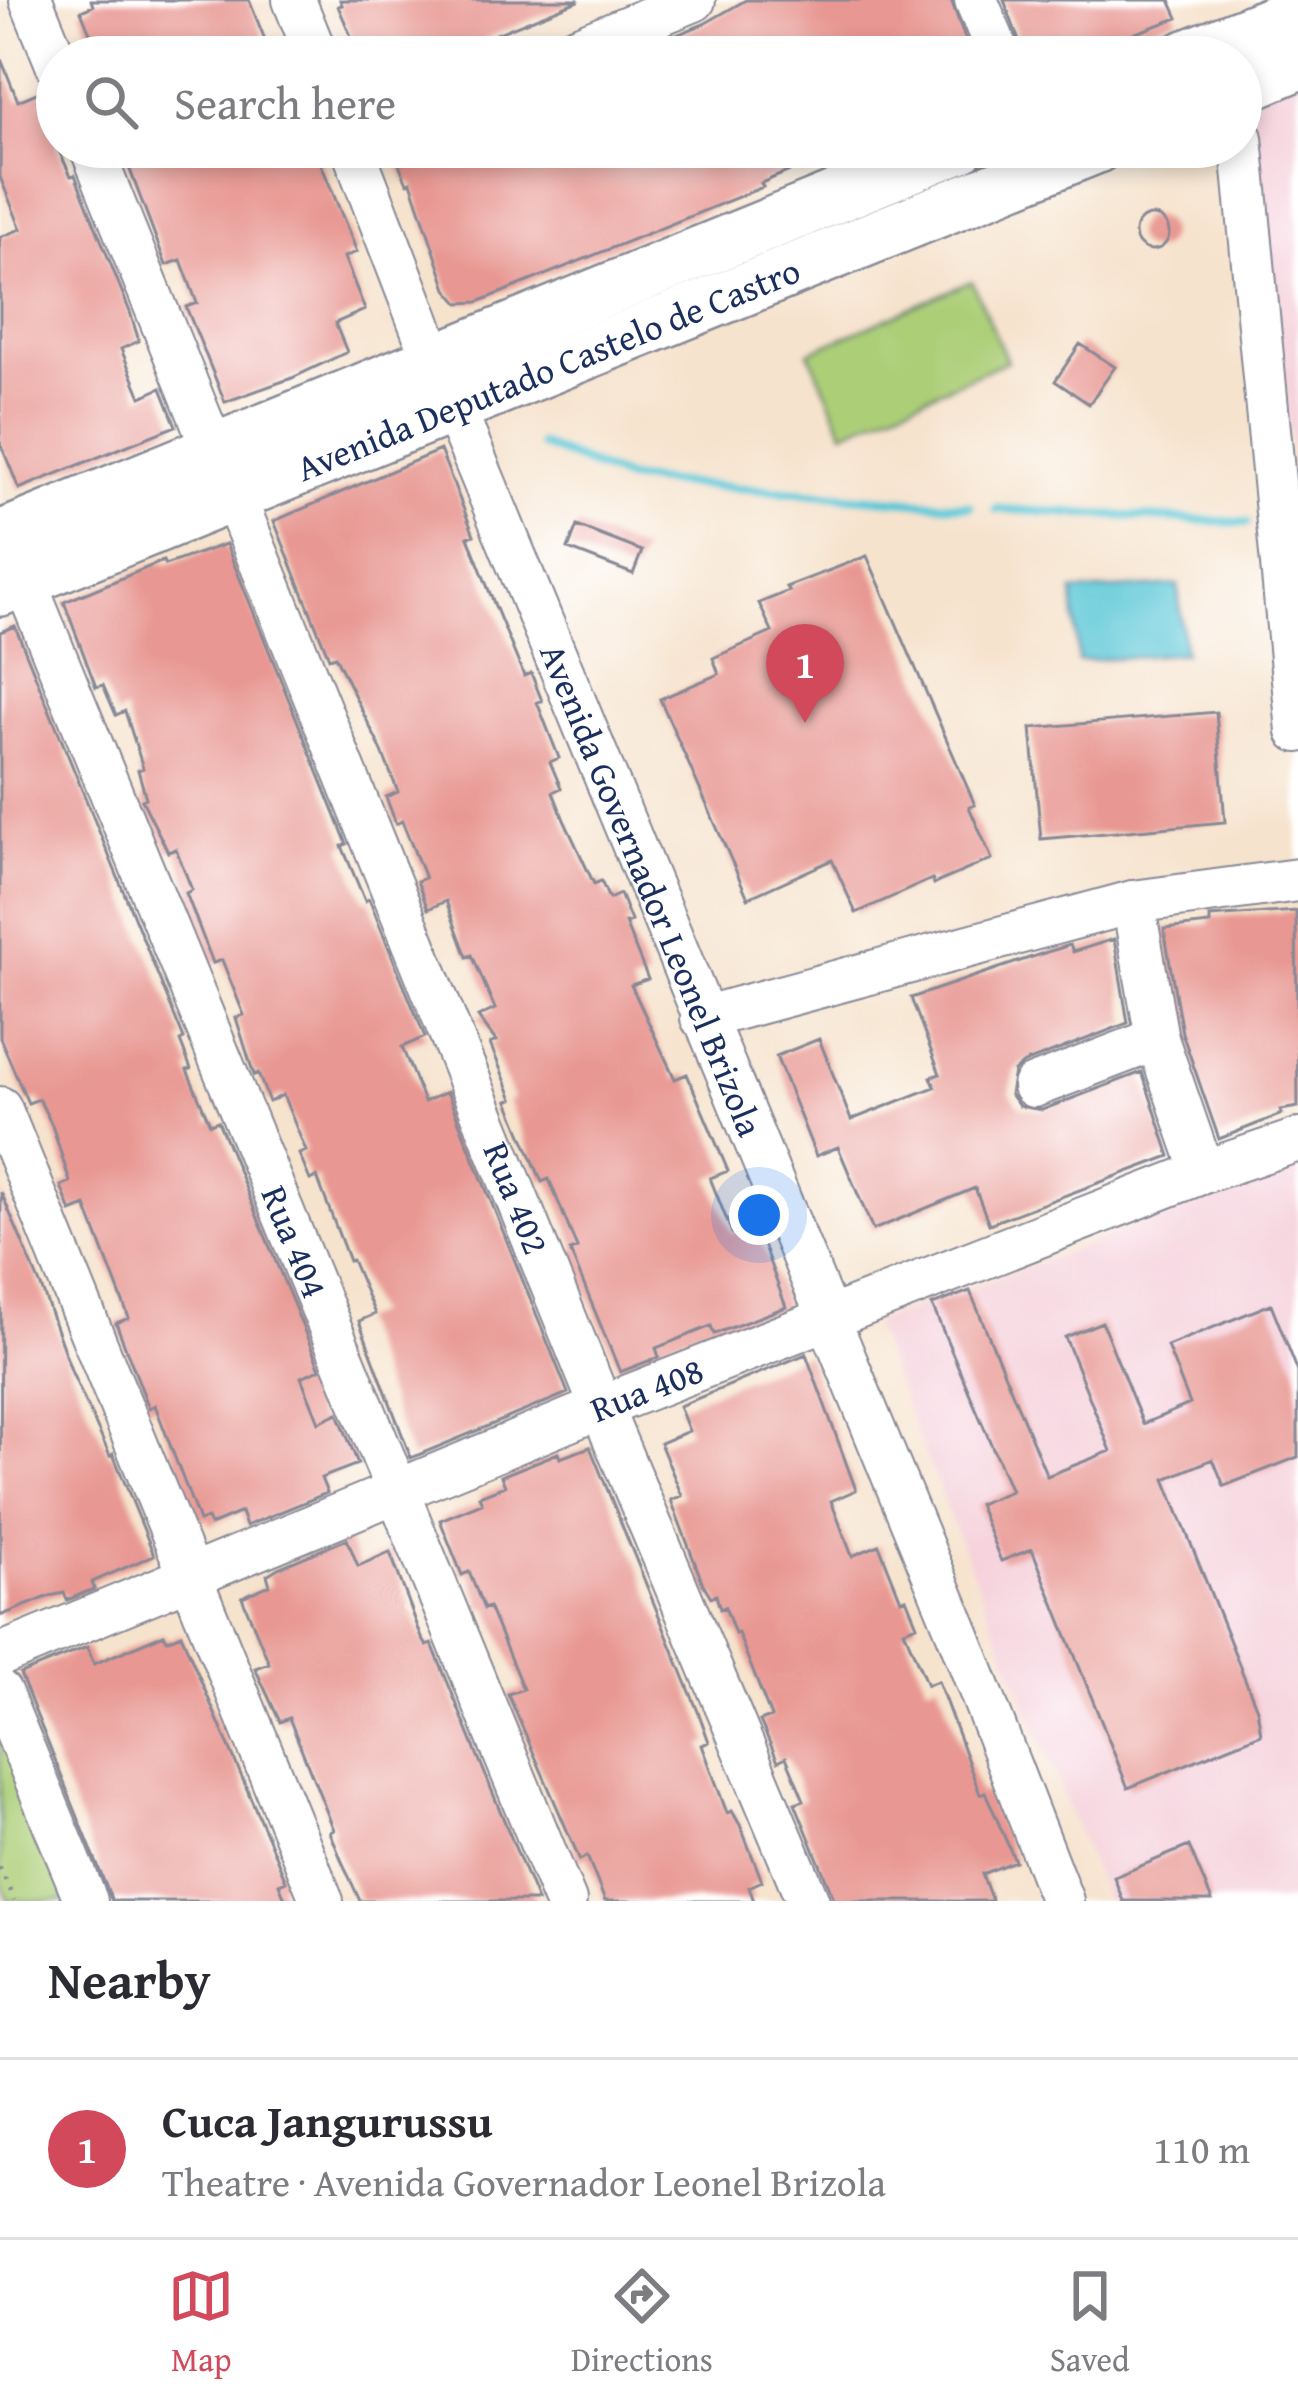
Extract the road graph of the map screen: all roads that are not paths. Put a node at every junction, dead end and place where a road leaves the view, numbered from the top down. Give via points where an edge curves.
1 (31, 0) edge
2 (294, 0) edge
3 (694, 0) edge
4 (976, 0) edge
5 (1298, 12) edge
6 (46, 36) edge
7 (309, 36) edge
8 (606, 36) edge
9 (991, 36) edge
10 (1237, 36) edge
11 (1298, 64) edge
12 (1262, 79) edge
13 (100, 168) edge
14 (360, 168) edge
15 (908, 168) edge
16 (1044, 168) edge
17 (1245, 168) edge
18 (867, 185) junction
19 (803, 212) junction
20 (885, 233) junction
21 (823, 258) junction
22 (443, 382) junction
23 (223, 471) junction
24 (1286, 490) edge
25 (6, 553) edge
26 (1298, 730) edge
27 (1298, 880) edge
28 (1133, 902) junction
29 (702, 1018) junction
30 (1157, 1039) junction
31 (1034, 1086) dead end
32 (0, 1108) edge
33 (1298, 1140) edge
34 (1203, 1172) junction
35 (829, 1322) junction
36 (601, 1407) junction
37 (398, 1490) junction
38 (191, 1577) junction
39 (0, 1655) edge
40 (0, 1692) edge
41 (86, 1901) edge
42 (322, 1901) edge
43 (565, 1901) edge
44 (808, 1901) edge
45 (1062, 1901) edge

1 - 6 street
2 - 7 street
3 - 8 street
4 - 9 street
5 - 10 main road
11 - 12 main road
13 - 23 street, Rua 402
14 - 22 street, Avenida Governador Leonel Brizola
15 - 18 main road, Avenida Deputado Castelo de Castro
16 - 20 main road, Avenida Deputado Castelo de Castro
17 - 24 street
18 - 19 main road, Avenida Deputado Castelo de Castro
18 - 20 main road
19 - 21 main road
19 - 22 main road, Avenida Deputado Castelo de Castro
20 - 21 main road, Avenida Deputado Castelo de Castro
21 - 22 main road, Avenida Deputado Castelo de Castro
22 - 23 main road, Avenida Deputado Castelo de Castro
22 - 29 street, Avenida Governador Leonel Brizola
23 - 25 main road, Avenida Deputado Castelo de Castro
23 - 36 street, Rua 402
24 - 26 street
25 - 37 street, Rua 404
27 - 28 street
28 - 29 street
28 - 30 street
29 - 35 street, Avenida Governador Leonel Brizola
30 - 31 street
30 - 34 street
32 - 38 street
33 - 34 street, Rua 408
34 - 35 street, Rua 408
35 - 36 street, Rua 408
35 - 45 street, Avenida Governador Leonel Brizola
36 - 37 street, Rua 408
36 - 44 street, Rua 402
37 - 38 street, Rua 408
37 - 43 street, Rua 404
38 - 39 street, Rua 408
38 - 42 street
40 - 41 street

